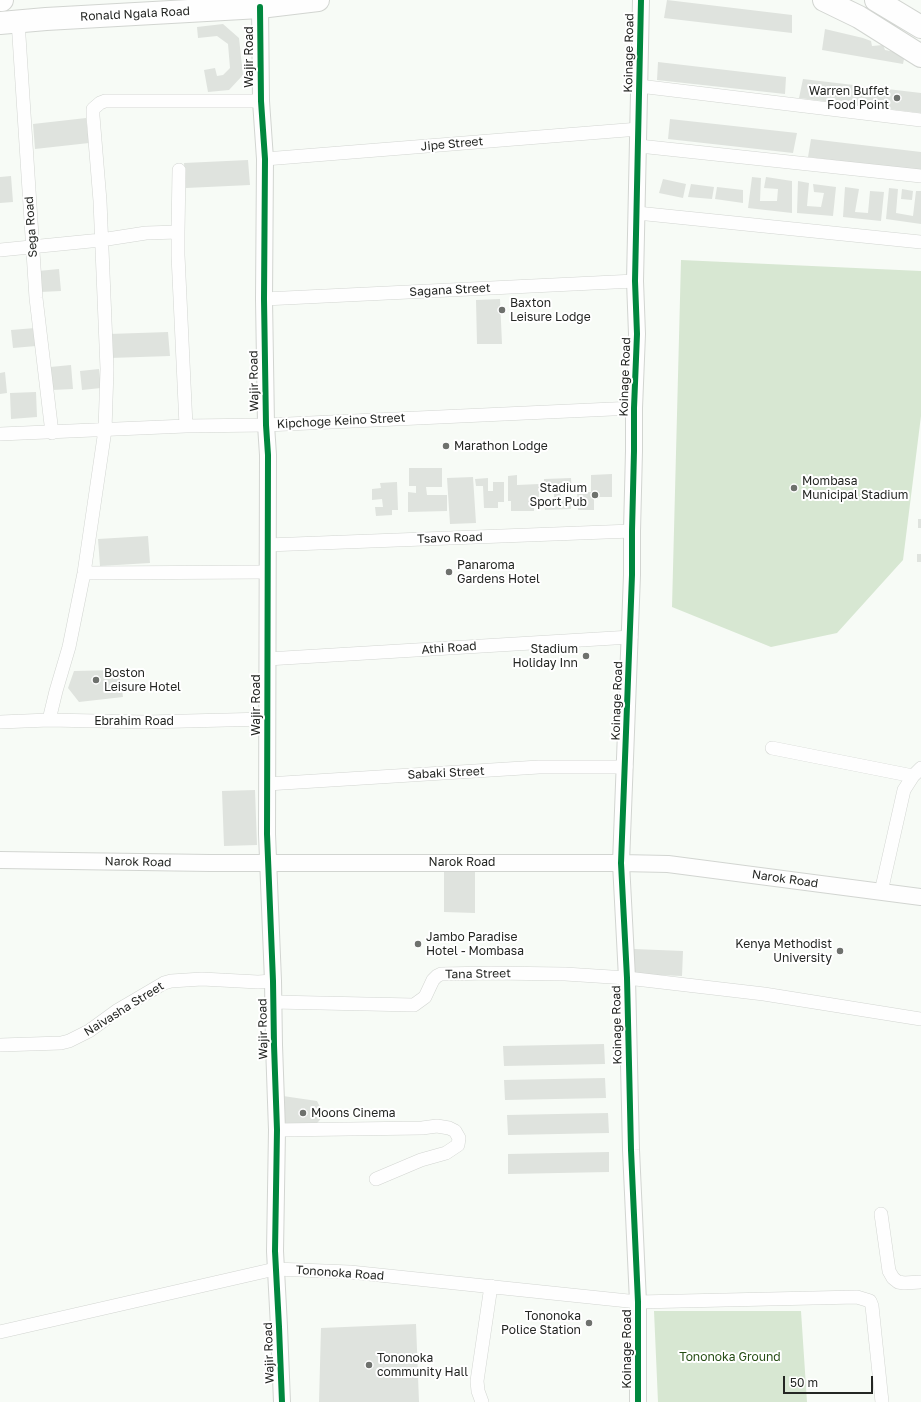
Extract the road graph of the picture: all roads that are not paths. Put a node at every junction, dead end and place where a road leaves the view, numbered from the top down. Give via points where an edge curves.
1 (318, 0) edge
2 (641, 0) edge
3 (824, 0) edge
4 (876, 0) edge
5 (260, 7) junction
6 (9, 22) edge
7 (920, 26) edge
8 (921, 56) edge
9 (639, 86) junction
10 (261, 100) junction
11 (921, 120) edge
12 (639, 129) junction
13 (639, 146) junction
14 (264, 159) junction
15 (179, 170) dead end
16 (921, 176) edge
17 (636, 213) junction
18 (178, 232) junction
19 (101, 240) junction
20 (921, 242) edge
21 (33, 247) junction
22 (0, 250) edge
23 (635, 281) junction
24 (264, 299) junction
25 (634, 408) junction
26 (266, 425) junction
27 (186, 426) junction
28 (106, 430) junction
29 (52, 433) junction
30 (0, 434) edge
31 (632, 531) junction
32 (267, 545) junction
33 (267, 572) junction
34 (84, 573) junction
35 (630, 637) junction
36 (267, 660) junction
37 (267, 719) junction
38 (49, 720) junction
39 (0, 722) edge
40 (772, 748) dead end
41 (626, 767) junction
42 (917, 772) edge
43 (267, 784) junction
44 (0, 860) edge
45 (267, 862) junction
46 (621, 863) junction
47 (881, 892) junction
48 (921, 897) edge
49 (627, 978) junction
50 (273, 981) junction
51 (273, 1002) junction
52 (921, 1019) edge
53 (0, 1045) edge
54 (277, 1130) junction
55 (376, 1179) dead end
56 (881, 1214) dead end
57 (275, 1269) junction
58 (921, 1282) edge
59 (491, 1286) junction
60 (638, 1302) junction
61 (0, 1332) edge
62 (282, 1402) edge
63 (482, 1402) edge
64 (638, 1402) edge
65 (882, 1402) edge

1 - 5 highway, Ronald Ngala Road
2 - 9 street, Koinage Road
3 - 8 highway via 859,17
4 - 7 highway
5 - 6 highway, Ronald Ngala Road
5 - 10 street, Wajir Road
6 - 21 street, Sega Road
9 - 11 street
9 - 12 street, Koinage Road
10 - 14 street, Wajir Road
10 - 19 street via 105,102 95,106 93,116
12 - 13 street, Koinage Road
12 - 14 street, Jipe Street
13 - 16 street
13 - 17 street, Koinage Road
14 - 24 street, Wajir Road
15 - 18 street
17 - 20 street
17 - 23 street, Koinage Road
18 - 19 street via 146,233
18 - 27 street
19 - 21 street
19 - 28 street via 107,369
21 - 22 street
21 - 29 street, Sega Road via 36,298
23 - 24 street, Sagana Street
23 - 25 street, Koinage Road via 637,334
24 - 26 street, Wajir Road
25 - 26 street, Kipchoge Keino Street
25 - 31 street, Koinage Road
26 - 27 street, Kipchoge Keino Street
26 - 32 street, Wajir Road
27 - 28 street, Kipchoge Keino Street
28 - 29 street, Kipchoge Keino Street
28 - 34 street
29 - 30 street, Kipchoge Keino Street
31 - 32 street, Tsavo Road
31 - 35 street, Koinage Road
32 - 33 street, Wajir Road
33 - 34 street
33 - 36 street, Wajir Road
34 - 38 street
35 - 36 street, Athi Road
35 - 41 street, Koinage Road
36 - 37 street, Wajir Road
37 - 38 street, Ebrahim Road via 146,722
37 - 43 street, Wajir Road
38 - 39 street, Ebrahim Road
40 - 42 street
41 - 43 street, Sabaki Street via 539,767
41 - 46 street, Koinage Road
42 - 47 street via 904,790
43 - 45 street, Wajir Road
44 - 45 street, Narok Road
45 - 46 street, Narok Road
45 - 50 street, Wajir Road
46 - 47 street, Narok Road via 668,864
46 - 49 street, Koinage Road
47 - 48 street, Narok Road
49 - 51 street, Tana Street via 558,974 447,973 437,976 424,997 414,1005
49 - 52 street via 764,994
49 - 60 street, Koinage Road
50 - 51 street, Wajir Road
50 - 53 street, Naivasha Street via 171,981 69,1041
51 - 54 street, Wajir Road
54 - 55 street via 436,1126 455,1131 459,1138 458,1146 446,1152 398,1168
54 - 57 street, Wajir Road
56 - 58 street via 887,1266 893,1278 904,1283
57 - 59 street, Tononoka Road via 350,1272
57 - 61 street, Tononoka Road
57 - 62 street, Wajir Road
59 - 60 street, Tononoka Road
59 - 63 street via 477,1381
60 - 64 street, Koinage Road
60 - 65 street, Tononoka Road via 857,1297 870,1301

